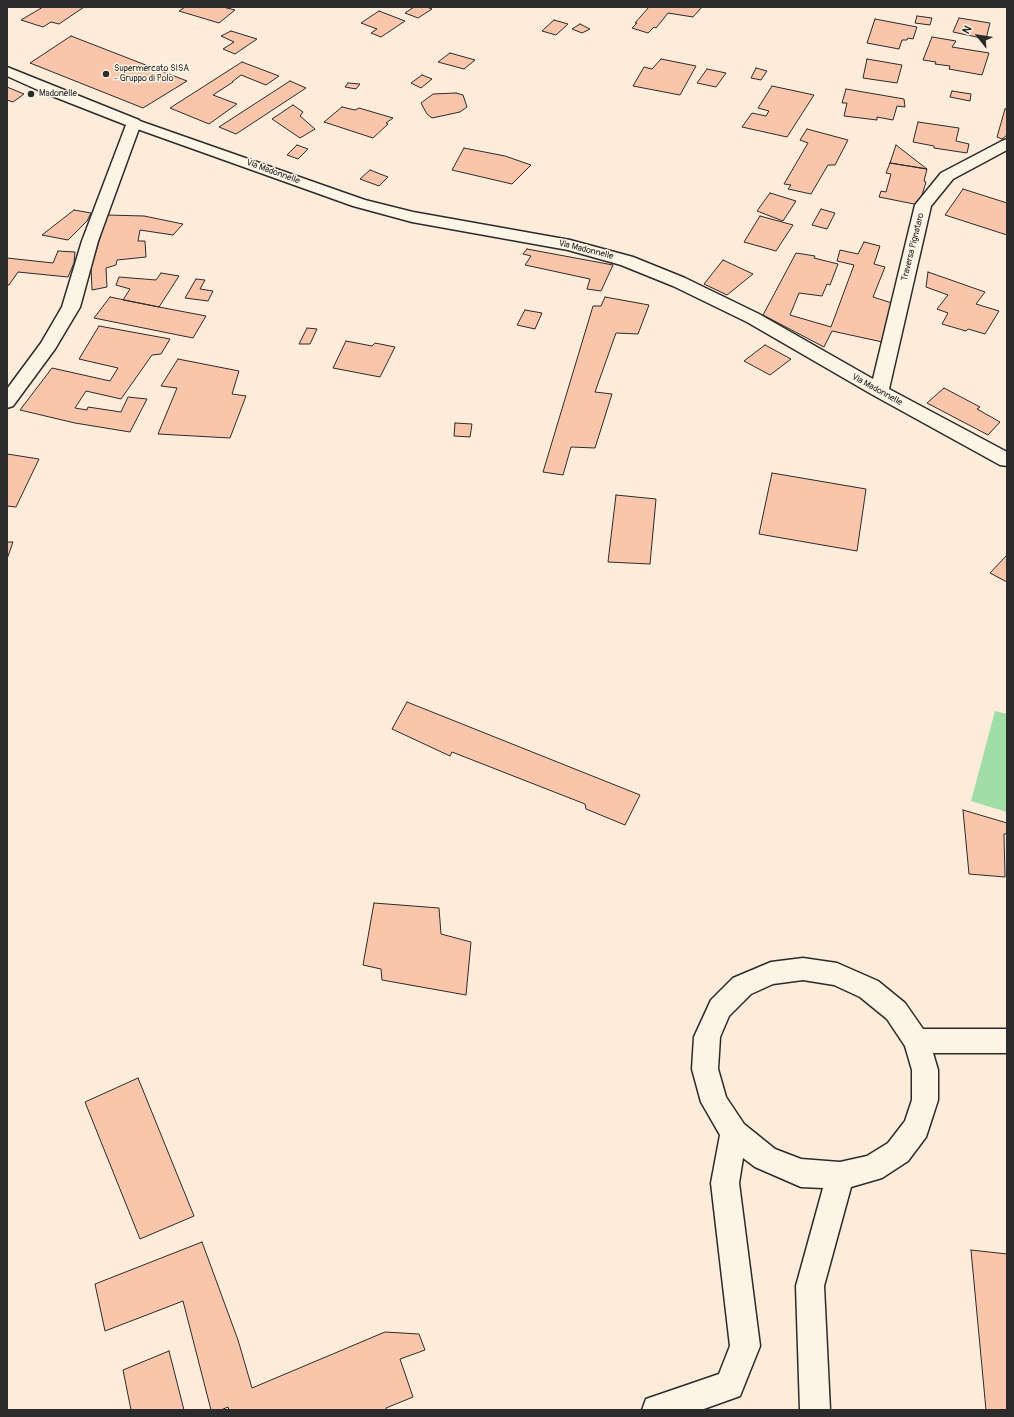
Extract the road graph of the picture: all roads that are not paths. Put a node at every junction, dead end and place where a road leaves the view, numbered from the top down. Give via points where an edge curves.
1 (7, 71) edge
2 (134, 123) junction
3 (1007, 144) edge
4 (878, 391) junction
5 (7, 402) edge
6 (1007, 460) edge
7 (916, 1041) junction
8 (1007, 1041) edge
9 (734, 1133) junction
10 (840, 1176) junction
11 (657, 1410) edge
12 (815, 1410) edge

1 - 2 street, Via Madonnelle
2 - 4 street, Via Madonnelle via 359,203 412,217 570,246 628,260 753,318
2 - 5 street via 90,241 71,307 49,345
3 - 4 street, Traversa Pignataro via 948,176 923,205
4 - 6 street, Via Madonnelle
7 - 8 street
7 - 9 street via 896,1012 869,989 837,974 803,969 771,973 742,986 720,1008 707,1037 705,1069 714,1102
7 - 10 street via 925,1070 925,1100 916,1128 898,1152 872,1168
9 - 10 street via 765,1158 802,1173
9 - 11 street via 725,1183 745,1346 728,1385
10 - 12 street via 810,1286

